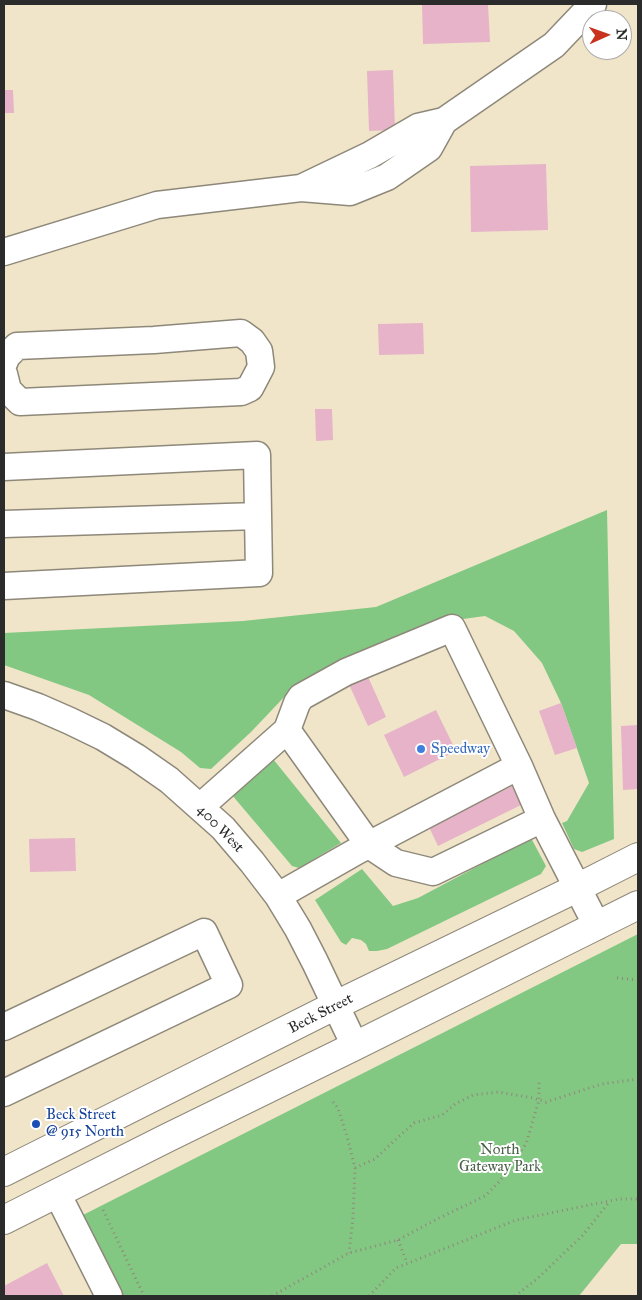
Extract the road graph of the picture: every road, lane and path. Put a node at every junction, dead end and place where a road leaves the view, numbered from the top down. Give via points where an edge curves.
1 (593, 4) edge
2 (4, 252) edge
3 (4, 363) edge
4 (4, 374) edge
5 (4, 467) edge
6 (258, 516) junction
7 (4, 524) edge
8 (4, 586) edge
9 (4, 695) edge
10 (287, 730) junction
11 (519, 766) junction
12 (200, 807) junction
13 (542, 820) junction
14 (369, 844) junction
15 (638, 857) edge
16 (577, 888) junction
17 (278, 896) junction
18 (638, 905) edge
19 (597, 926) junction
20 (617, 978) dead end
21 (638, 980) edge
22 (336, 1005) junction
23 (4, 1027) edge
24 (355, 1046) junction
25 (638, 1079) edge
26 (539, 1082) dead end
27 (4, 1093) edge
28 (540, 1100) junction
29 (333, 1102) dead end
30 (355, 1168) junction
31 (4, 1172) edge
32 (57, 1193) junction
33 (638, 1199) edge
34 (611, 1201) junction
35 (103, 1210) dead end
36 (4, 1220) edge
37 (398, 1240) junction
38 (349, 1253) junction
39 (407, 1263) junction
40 (109, 1296) edge
41 (144, 1296) edge
42 (272, 1296) edge
43 (369, 1296) edge
44 (515, 1296) edge

1 - 2 street via 554,45 444,121 429,148 387,177 350,192 300,188 157,205
3 - 4 street via 17,346 241,333 259,351 261,367 250,388 241,392 20,402 8,390
5 - 6 street via 257,455
6 - 7 street
6 - 8 street via 259,573
9 - 12 street, 400 West via 103,737 169,780
10 - 11 street via 301,696 346,672 452,628
10 - 12 street
10 - 14 street
11 - 13 street
11 - 14 street
12 - 17 street, 400 West via 224,828
13 - 14 street via 433,872 396,864
13 - 16 street
14 - 17 street
15 - 16 main road, Beck Street
16 - 19 street
16 - 22 main road, Beck Street
17 - 22 street, 400 West
18 - 19 main road
19 - 24 main road
20 - 21 path
22 - 24 street, 400 West
22 - 31 main road, Beck Street
23 - 27 street via 204,932 229,985
24 - 32 main road
25 - 28 path via 602,1084 546,1102
26 - 28 path
28 - 30 path via 498,1092 473,1095 442,1115 414,1123 375,1159
28 - 37 path via 526,1144 485,1196
29 - 30 path via 338,1108
30 - 38 path
32 - 36 main road
32 - 40 street
33 - 34 path
34 - 39 path via 516,1220
34 - 44 path via 583,1235
35 - 41 path
37 - 38 path
37 - 39 path
38 - 42 path
39 - 43 path via 396,1268

